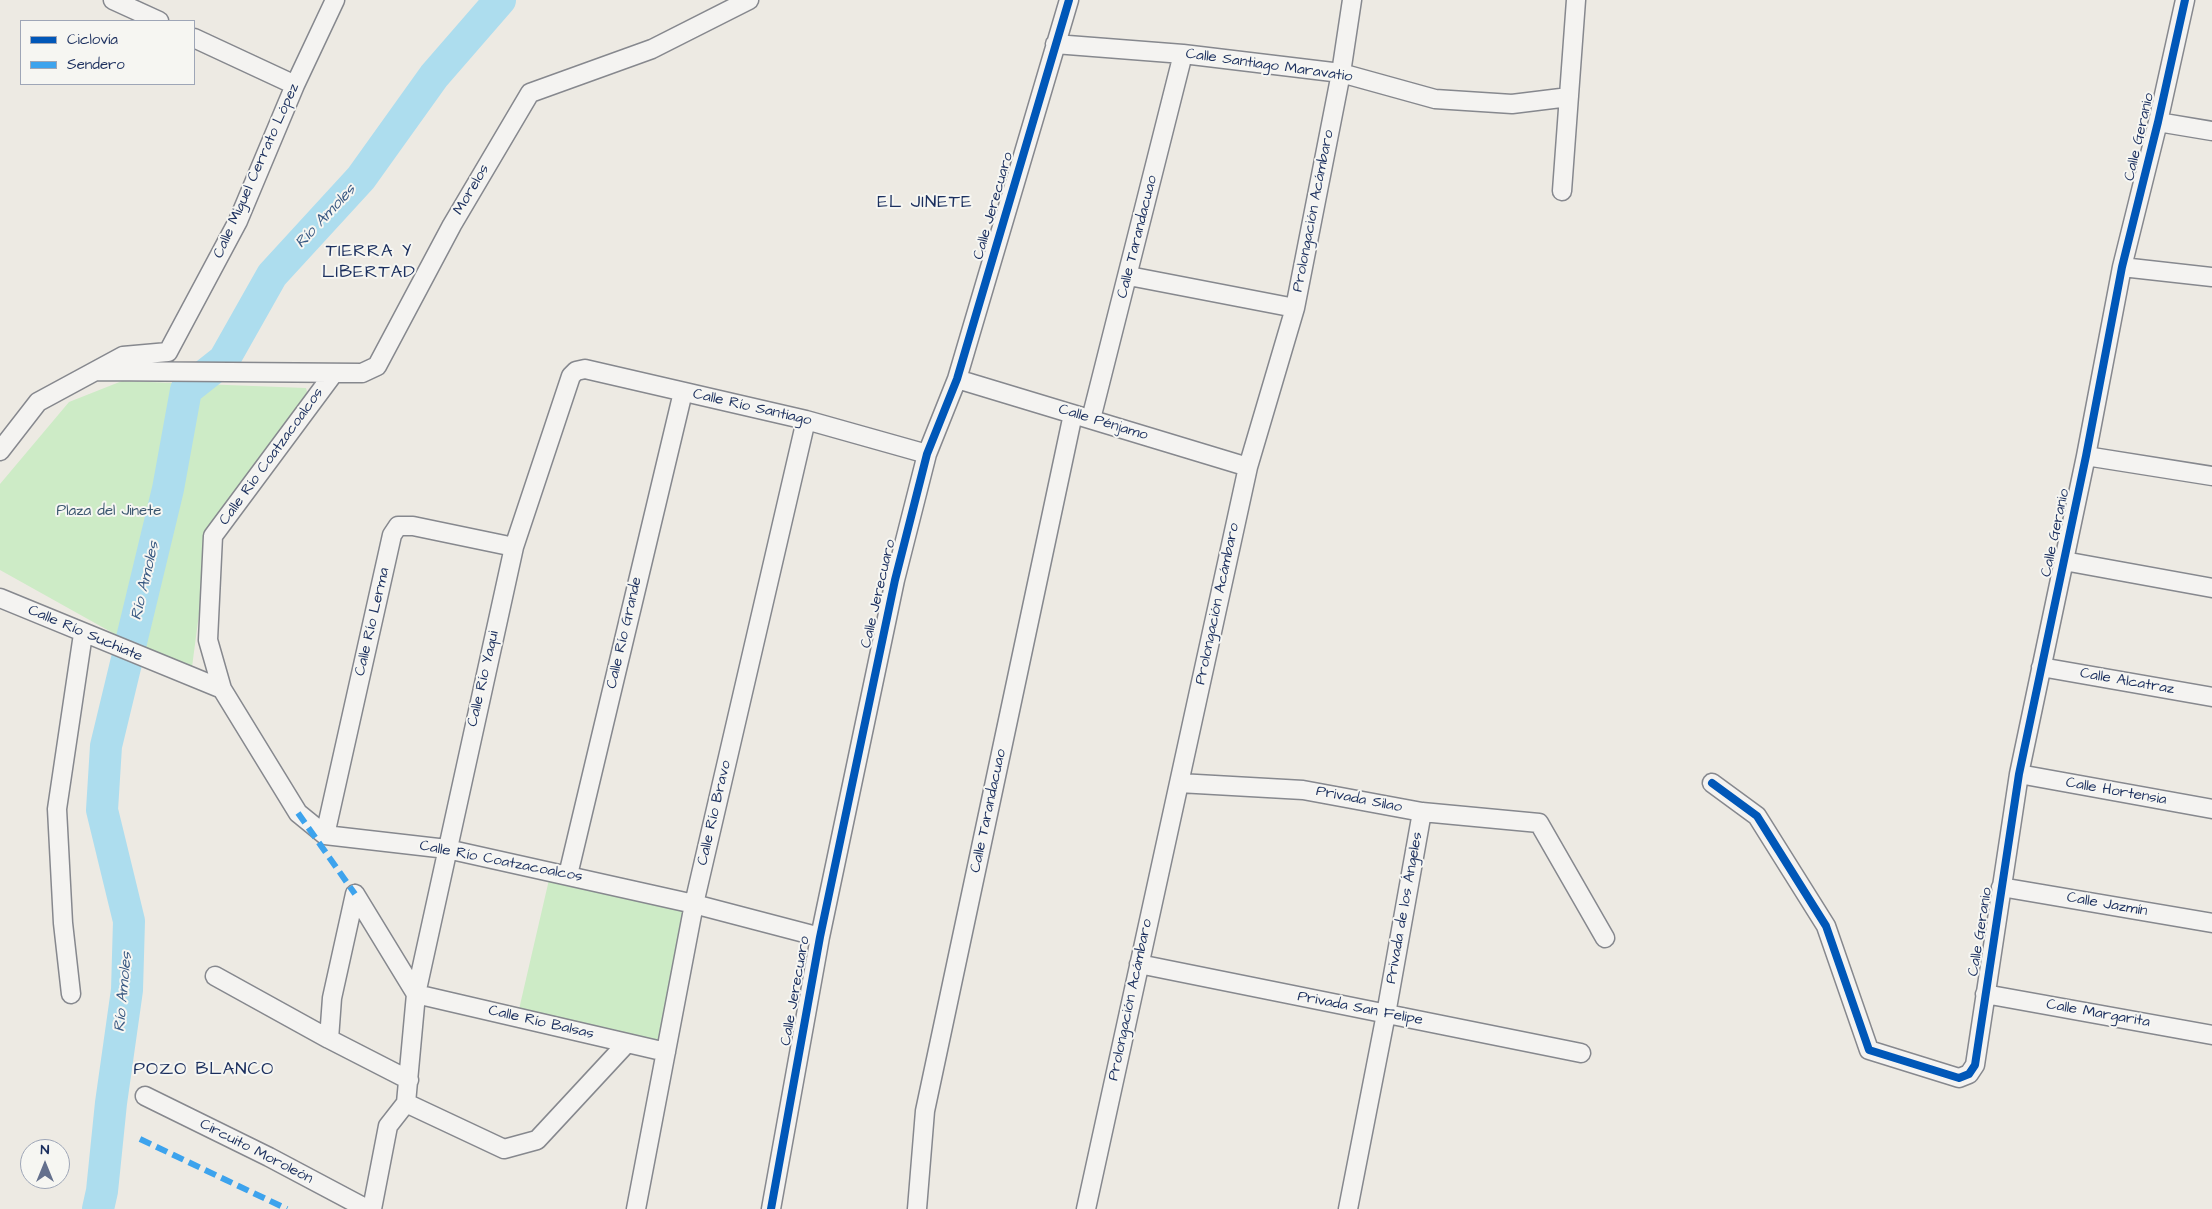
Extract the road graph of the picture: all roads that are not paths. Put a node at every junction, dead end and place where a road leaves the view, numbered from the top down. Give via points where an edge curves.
1 (113, 0) edge
2 (335, 0) edge
3 (749, 0) edge
4 (1070, 0) edge
5 (1352, 0) edge
6 (1576, 0) edge
7 (2185, 0) edge
8 (157, 20) edge
9 (195, 38) edge
10 (1055, 44) junction
11 (1183, 54) junction
12 (1341, 74) junction
13 (295, 85) junction
14 (1570, 97) junction
15 (2158, 122) junction
16 (2212, 131) edge
17 (1562, 191) dead end
18 (2122, 267) junction
19 (1129, 276) junction
20 (2212, 277) edge
21 (1295, 308) junction
22 (96, 371) junction
23 (576, 371) joint
24 (334, 373) junction
25 (957, 379) junction
26 (683, 392) junction
27 (1073, 414) junction
28 (1091, 419) junction
29 (806, 420) junction
30 (0, 451) edge
31 (928, 454) junction
32 (2086, 456) junction
33 (1248, 467) junction
34 (2212, 476) edge
35 (514, 547) junction
36 (2064, 561) junction
37 (2212, 588) edge
38 (0, 598) edge
39 (83, 634) junction
40 (2041, 667) junction
41 (222, 689) junction
42 (2212, 697) edge
43 (2019, 774) junction
44 (1179, 783) junction
45 (1712, 783) dead end
46 (2212, 809) edge
47 (1422, 812) junction
48 (325, 835) junction
49 (447, 849) junction
50 (568, 875) junction
51 (2001, 887) junction
52 (694, 904) junction
53 (2212, 923) edge
54 (820, 937) junction
55 (1605, 938) dead end
56 (1139, 964) junction
57 (215, 976) dead end
58 (71, 994) dead end
59 (416, 994) junction
60 (1985, 994) junction
61 (1386, 1014) junction
62 (2212, 1034) edge
63 (329, 1039) junction
64 (627, 1043) junction
65 (666, 1052) junction
66 (1581, 1053) dead end
67 (409, 1080) junction
68 (145, 1096) dead end
69 (406, 1103) junction
70 (367, 1209) edge
71 (372, 1209) edge
72 (636, 1209) edge
73 (771, 1209) edge
74 (917, 1209) edge
75 (1086, 1209) edge
76 (1348, 1209) edge

1 - 8 street
2 - 13 street, Calle Miguel Cerrato López
3 - 24 street, Morelos via 652,49 530,93 452,225 377,366 362,373
4 - 10 street, Calle Jerecuaro
5 - 12 street, Prolongación Acámbaro
6 - 14 street
7 - 15 street, Calle Geranio
9 - 13 street
10 - 11 street, Calle Santiago Maravatio
10 - 25 street, Calle Jerecuaro
11 - 12 street, Calle Santiago Maravatio
11 - 19 street, Calle Tarandacuao
12 - 14 street, Calle Santiago Maravatio via 1435,99 1512,104
12 - 21 street, Prolongación Acámbaro
13 - 22 street, Calle Miguel Cerrato López via 238,221 168,352 123,356
14 - 17 street
15 - 16 street
15 - 18 street, Calle Geranio
18 - 20 street
18 - 32 street, Calle Geranio
19 - 21 street
19 - 28 street, Calle Tarandacuao
21 - 33 street, Prolongación Acámbaro
22 - 24 street, Morelos
22 - 30 street via 38,402
23 - 26 street, Calle Río Santiago via 585,369
23 - 35 street, Calle Río Yaqui via 571,376
24 - 41 street, Calle Río Coatzacoalcos via 213,536 208,640
25 - 27 street, Calle Pénjamo
25 - 31 street, Calle Jerecuaro
26 - 29 street, Calle Río Santiago
26 - 50 street, Calle Río Grande
27 - 28 street, Calle Pénjamo
27 - 74 street, Calle Tarandacuao via 925,1112
28 - 33 street, Calle Pénjamo
29 - 31 street, Calle Río Santiago
29 - 52 street, Calle Río Bravo
31 - 54 street, Calle Jerecuaro via 895,580
32 - 34 street
32 - 36 street, Calle Geranio
33 - 44 street, Prolongación Acámbaro
35 - 48 street, Calle Río Lerma via 413,526 398,526 392,535
35 - 49 street, Calle Río Yaqui
36 - 37 street
36 - 40 street, Calle Geranio
38 - 39 street, Calle Río Suchiate
39 - 41 street, Calle Río Suchiate
39 - 58 street via 57,809 62,923
40 - 42 street, Calle Alcatraz
40 - 43 street, Calle Geranio
41 - 48 street, Calle Río Coatzacoalcos via 298,813
43 - 46 street, Calle Hortensia
43 - 51 street, Calle Geranio
44 - 47 street, Privada Silao via 1303,790
44 - 56 street, Prolongación Acámbaro
45 - 60 street, Calle Geranio via 1757,816 1826,926 1869,1050 1959,1078 1969,1074 1975,1065
47 - 55 street, Privada Silao via 1539,823
47 - 61 street, Privada de los Ángeles
48 - 49 street, Calle Río Coatzacoalcos
49 - 50 street, Calle Río Coatzacoalcos
49 - 59 street, Calle Río Yaqui
50 - 52 street, Calle Río Coatzacoalcos
51 - 53 street, Calle Jazmín
51 - 60 street, Calle Geranio
52 - 54 street, Calle Río Coatzacoalcos
52 - 65 street, Calle Río Bravo
54 - 73 street, Calle Jerecuaro
56 - 61 street, Privada San Felipe
56 - 75 street, Prolongación Acámbaro
57 - 63 street
59 - 63 street via 355,894 332,998
59 - 64 street, Calle Río Balsas
59 - 67 street, Calle Río Yaqui
60 - 62 street, Calle Margarita
61 - 66 street, Privada San Felipe
61 - 76 street, Privada de los Ángeles
63 - 67 street
64 - 65 street, Calle Río Balsas
64 - 69 street via 537,1140 504,1149
65 - 72 street, Calle Río Bravo
67 - 69 street, Calle Río Yaqui
68 - 70 street, Circuito Moroleón
69 - 71 street via 388,1126

